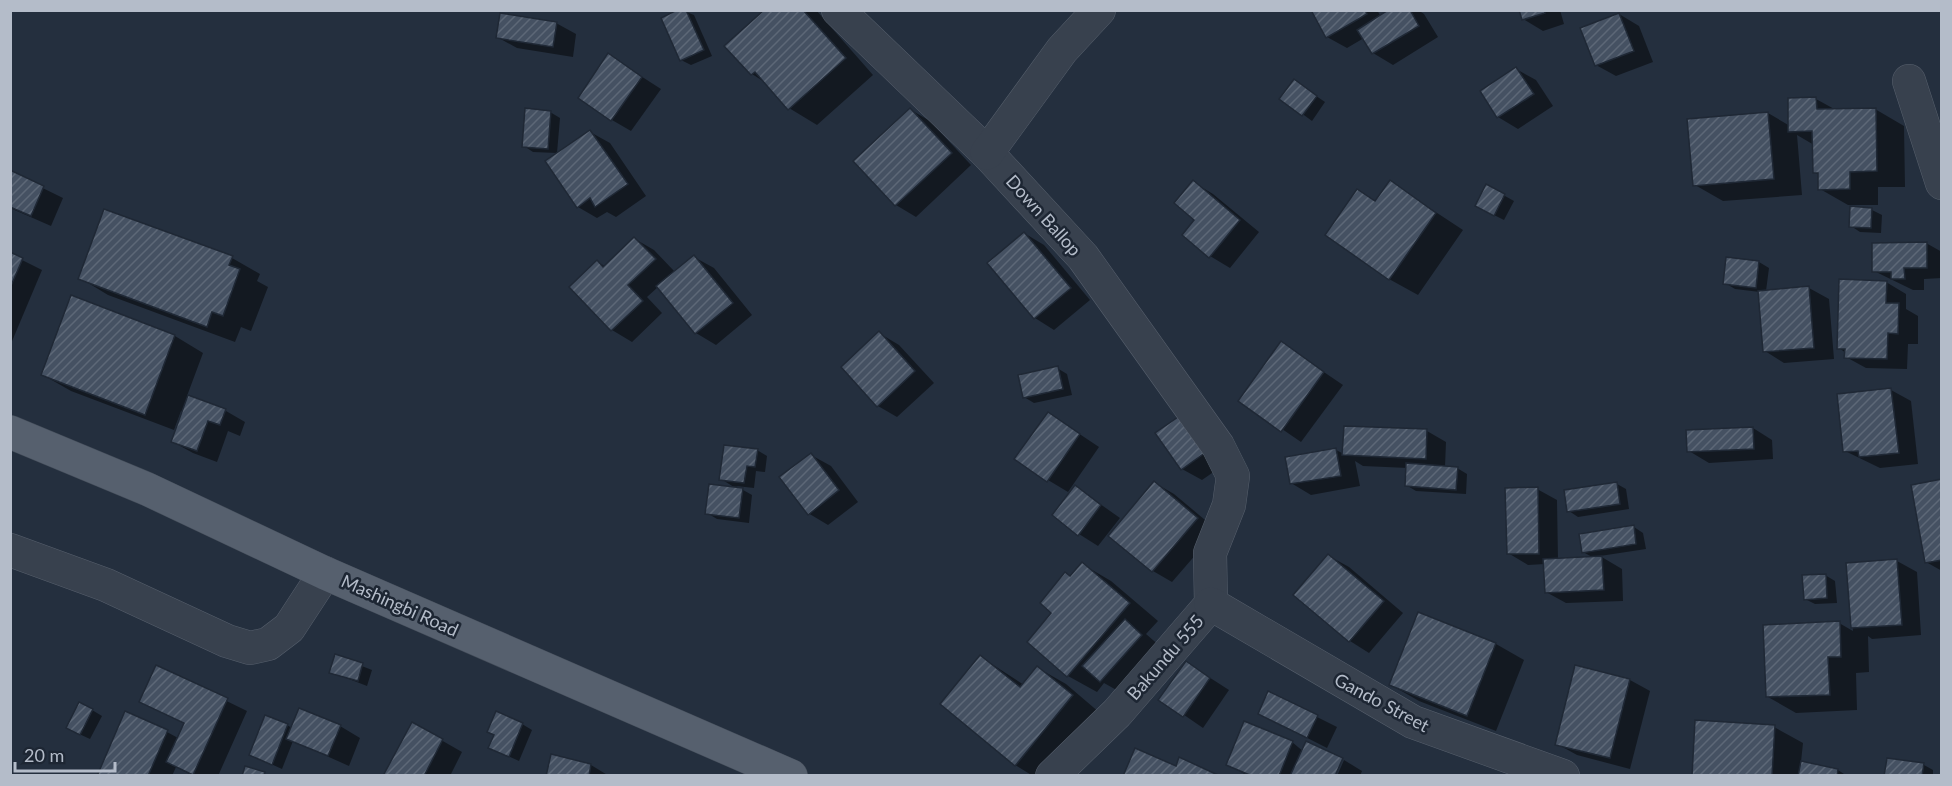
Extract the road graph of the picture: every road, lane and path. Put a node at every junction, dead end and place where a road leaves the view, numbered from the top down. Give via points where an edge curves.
1 (838, 10) edge
2 (1099, 10) edge
3 (1909, 81) dead end
4 (987, 153) junction
5 (1941, 183) edge
6 (10, 432) edge
7 (1218, 446) joint
8 (10, 550) edge
9 (325, 573) junction
10 (1211, 604) junction
11 (791, 776) edge
12 (1052, 776) edge
13 (1563, 776) edge

1 - 4 street, Down Ballop
2 - 4 street via 1062,50
3 - 5 street
4 - 7 street, Down Ballop via 1083,257
6 - 9 main road, Mashingbi Road via 147,489
7 - 10 street, Bakundu 555 via 1233,476 1229,505 1210,553
8 - 9 street via 106,585 249,648 268,644 289,628
9 - 11 main road, Mashingbi Road
10 - 12 street, Bakundu 555 via 1117,713
10 - 13 street, Gando Street via 1413,723

